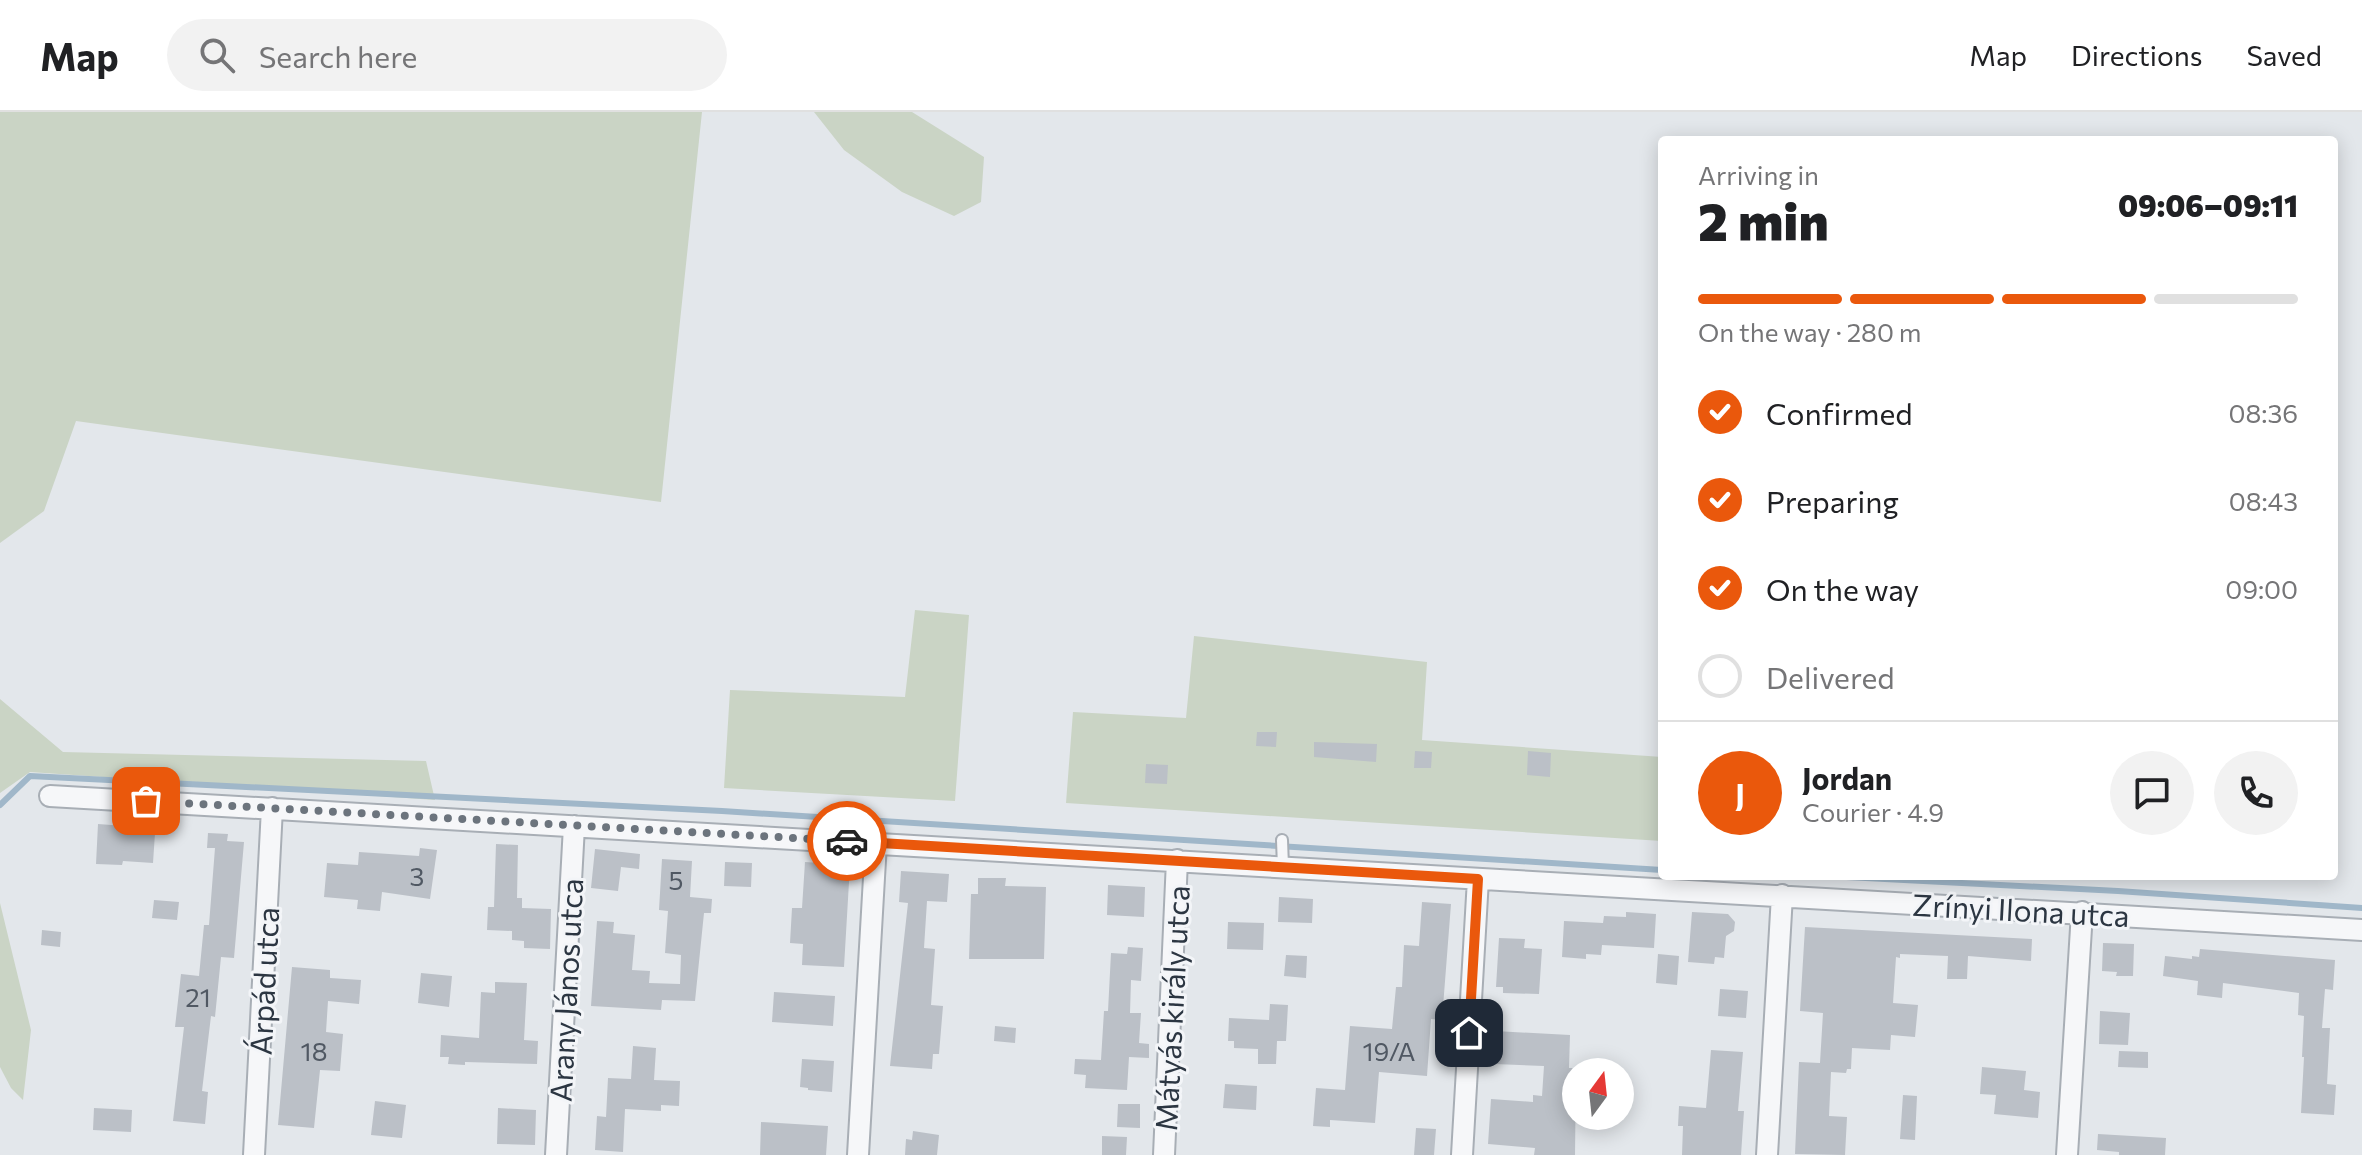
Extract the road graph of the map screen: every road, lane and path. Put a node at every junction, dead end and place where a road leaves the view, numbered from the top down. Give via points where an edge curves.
1 (50, 796) dead end
2 (272, 808) junction
3 (574, 826) junction
4 (1282, 840) dead end
5 (876, 843) junction
6 (1177, 860) junction
7 (1282, 862) junction
8 (1478, 879) junction
9 (1782, 895) junction
10 (2082, 912) junction
11 (2362, 930) edge
12 (254, 1155) edge
13 (556, 1155) edge
14 (858, 1155) edge
15 (1164, 1155) edge
16 (1462, 1155) edge
17 (1767, 1155) edge
18 (2067, 1155) edge

1 - 2 street, Zrínyi Ilona utca
2 - 3 street, Zrínyi Ilona utca
2 - 12 street, Árpád utca
3 - 5 street, Zrínyi Ilona utca
3 - 13 street, Arany János utca
4 - 7 lane
5 - 6 street, Zrínyi Ilona utca
5 - 14 street
6 - 7 street, Zrínyi Ilona utca
6 - 15 street, Mátyás király utca
7 - 8 street, Zrínyi Ilona utca
8 - 9 street, Zrínyi Ilona utca
8 - 16 street
9 - 10 street, Zrínyi Ilona utca
9 - 17 street
10 - 11 street, Zrínyi Ilona utca
10 - 18 street

